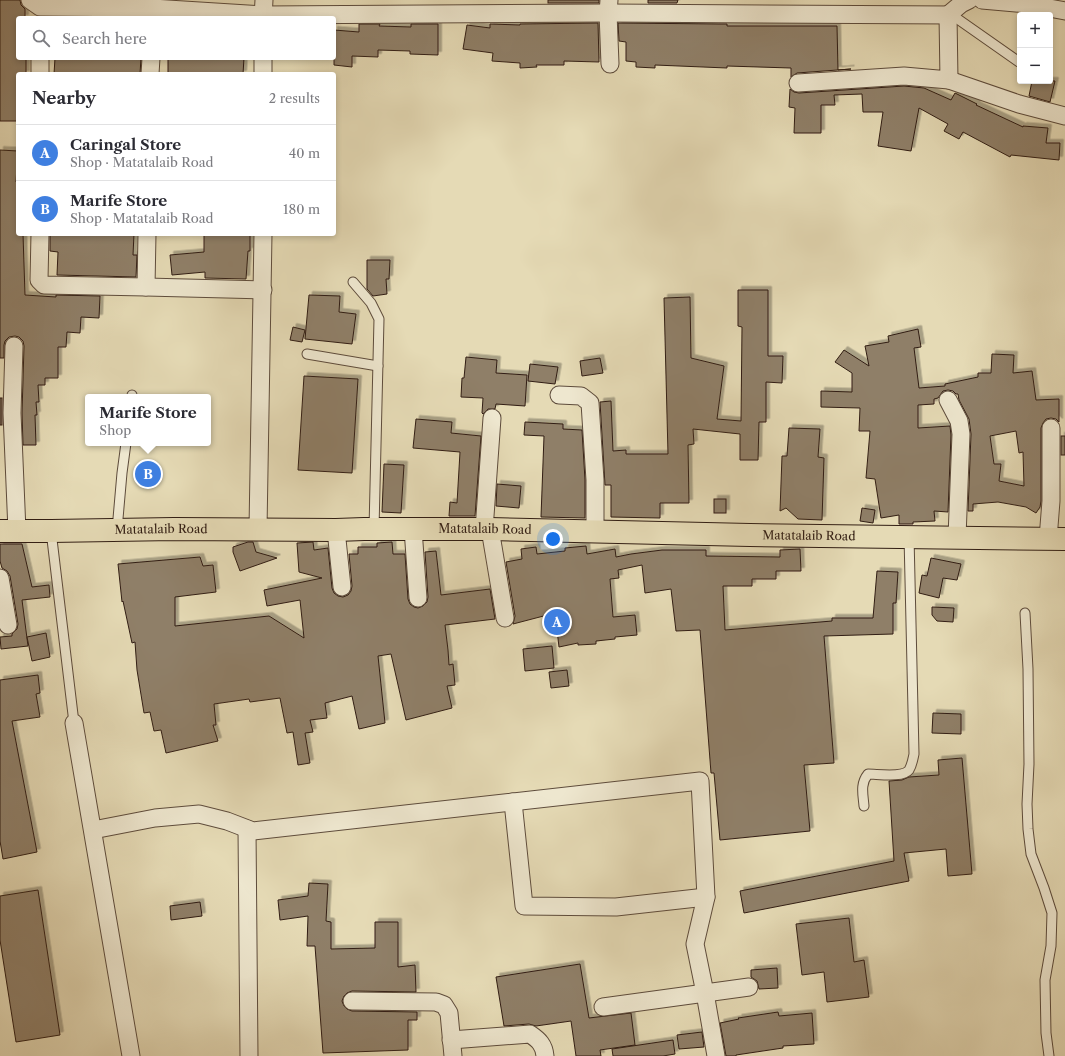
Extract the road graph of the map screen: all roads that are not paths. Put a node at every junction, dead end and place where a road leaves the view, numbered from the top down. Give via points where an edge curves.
1 (969, 0) edge
2 (982, 0) edge
3 (37, 6) edge
4 (608, 7) edge
5 (152, 9) edge
6 (264, 11) edge
7 (1065, 11) edge
8 (950, 15) junction
9 (40, 60) edge
10 (151, 60) edge
11 (263, 60) edge
12 (1017, 61) edge
13 (610, 64) dead end
14 (40, 72) edge
15 (150, 72) edge
16 (263, 72) edge
17 (950, 80) junction
18 (798, 83) dead end
19 (1065, 116) edge
20 (40, 236) edge
21 (147, 236) edge
22 (263, 236) edge
23 (353, 282) dead end
24 (146, 286) junction
25 (263, 290) junction
26 (14, 346) dead end
27 (307, 354) dead end
28 (378, 366) junction
29 (6, 387) edge
30 (559, 395) dead end
31 (948, 400) dead end
32 (492, 418) dead end
33 (1051, 428) dead end
34 (126, 446) edge
35 (258, 529) junction
36 (374, 529) junction
37 (413, 529) junction
38 (117, 530) junction
39 (336, 530) junction
40 (487, 530) junction
41 (9, 531) edge
42 (51, 531) junction
43 (594, 531) junction
44 (909, 536) junction
45 (957, 537) junction
46 (1056, 539) edge
47 (0, 578) edge
48 (342, 587) dead end
49 (418, 598) dead end
50 (1025, 613) dead end
51 (505, 618) dead end
52 (8, 625) dead end
53 (74, 723) joint
54 (514, 802) junction
55 (864, 806) dead end
56 (247, 829) junction
57 (93, 830) junction
58 (706, 897) junction
59 (749, 987) dead end
60 (705, 993) junction
61 (352, 1001) dead end
62 (603, 1007) dead end
63 (452, 1048) edge
64 (131, 1056) edge
65 (249, 1056) edge
66 (545, 1056) edge
67 (716, 1056) edge
68 (1049, 1056) edge

1 - 8 street
2 - 7 street via 1028,4
3 - 5 street
4 - 6 street
4 - 8 street
4 - 13 street
5 - 6 street
8 - 12 lane
8 - 17 street
9 - 14 street
10 - 15 street
11 - 16 street
17 - 18 street via 904,76
17 - 19 street via 1018,104
20 - 24 street via 39,280 44,286
21 - 24 street
22 - 25 street
23 - 28 lane via 371,303 379,319
24 - 25 street
25 - 35 street
26 - 29 street
27 - 28 lane
28 - 36 lane
29 - 41 street via 12,413
30 - 43 street via 581,396 590,403 595,480
31 - 45 street via 959,420 961,434
32 - 40 street
33 - 46 street via 1051,501
34 - 38 lane
35 - 38 main road, Matatalaib Road
35 - 39 main road, Matatalaib Road
36 - 37 main road, Matatalaib Road
36 - 39 main road, Matatalaib Road
37 - 40 main road, Matatalaib Road
37 - 49 street
38 - 42 main road, Matatalaib Road
39 - 48 street
40 - 43 main road, Matatalaib Road
40 - 51 street
41 - 42 main road, Matatalaib Road
42 - 53 lane
43 - 44 main road, Matatalaib Road
44 - 45 main road, Matatalaib Road
44 - 55 lane via 914,754 908,771 902,774 868,774 862,786
45 - 46 main road, Matatalaib Road
47 - 52 street
50 - 68 lane via 1028,670 1028,829 1031,854 1052,913 1051,946 1045,980
53 - 57 street
54 - 56 street via 253,831
54 - 58 street via 524,906 616,907
54 - 58 street via 700,781
56 - 57 street via 199,814 155,818
56 - 65 street
57 - 64 street
58 - 60 street via 695,944
59 - 60 street
60 - 62 street
60 - 67 street
61 - 63 street via 436,1002 444,1005 449,1013
63 - 66 street via 530,1034 544,1047

